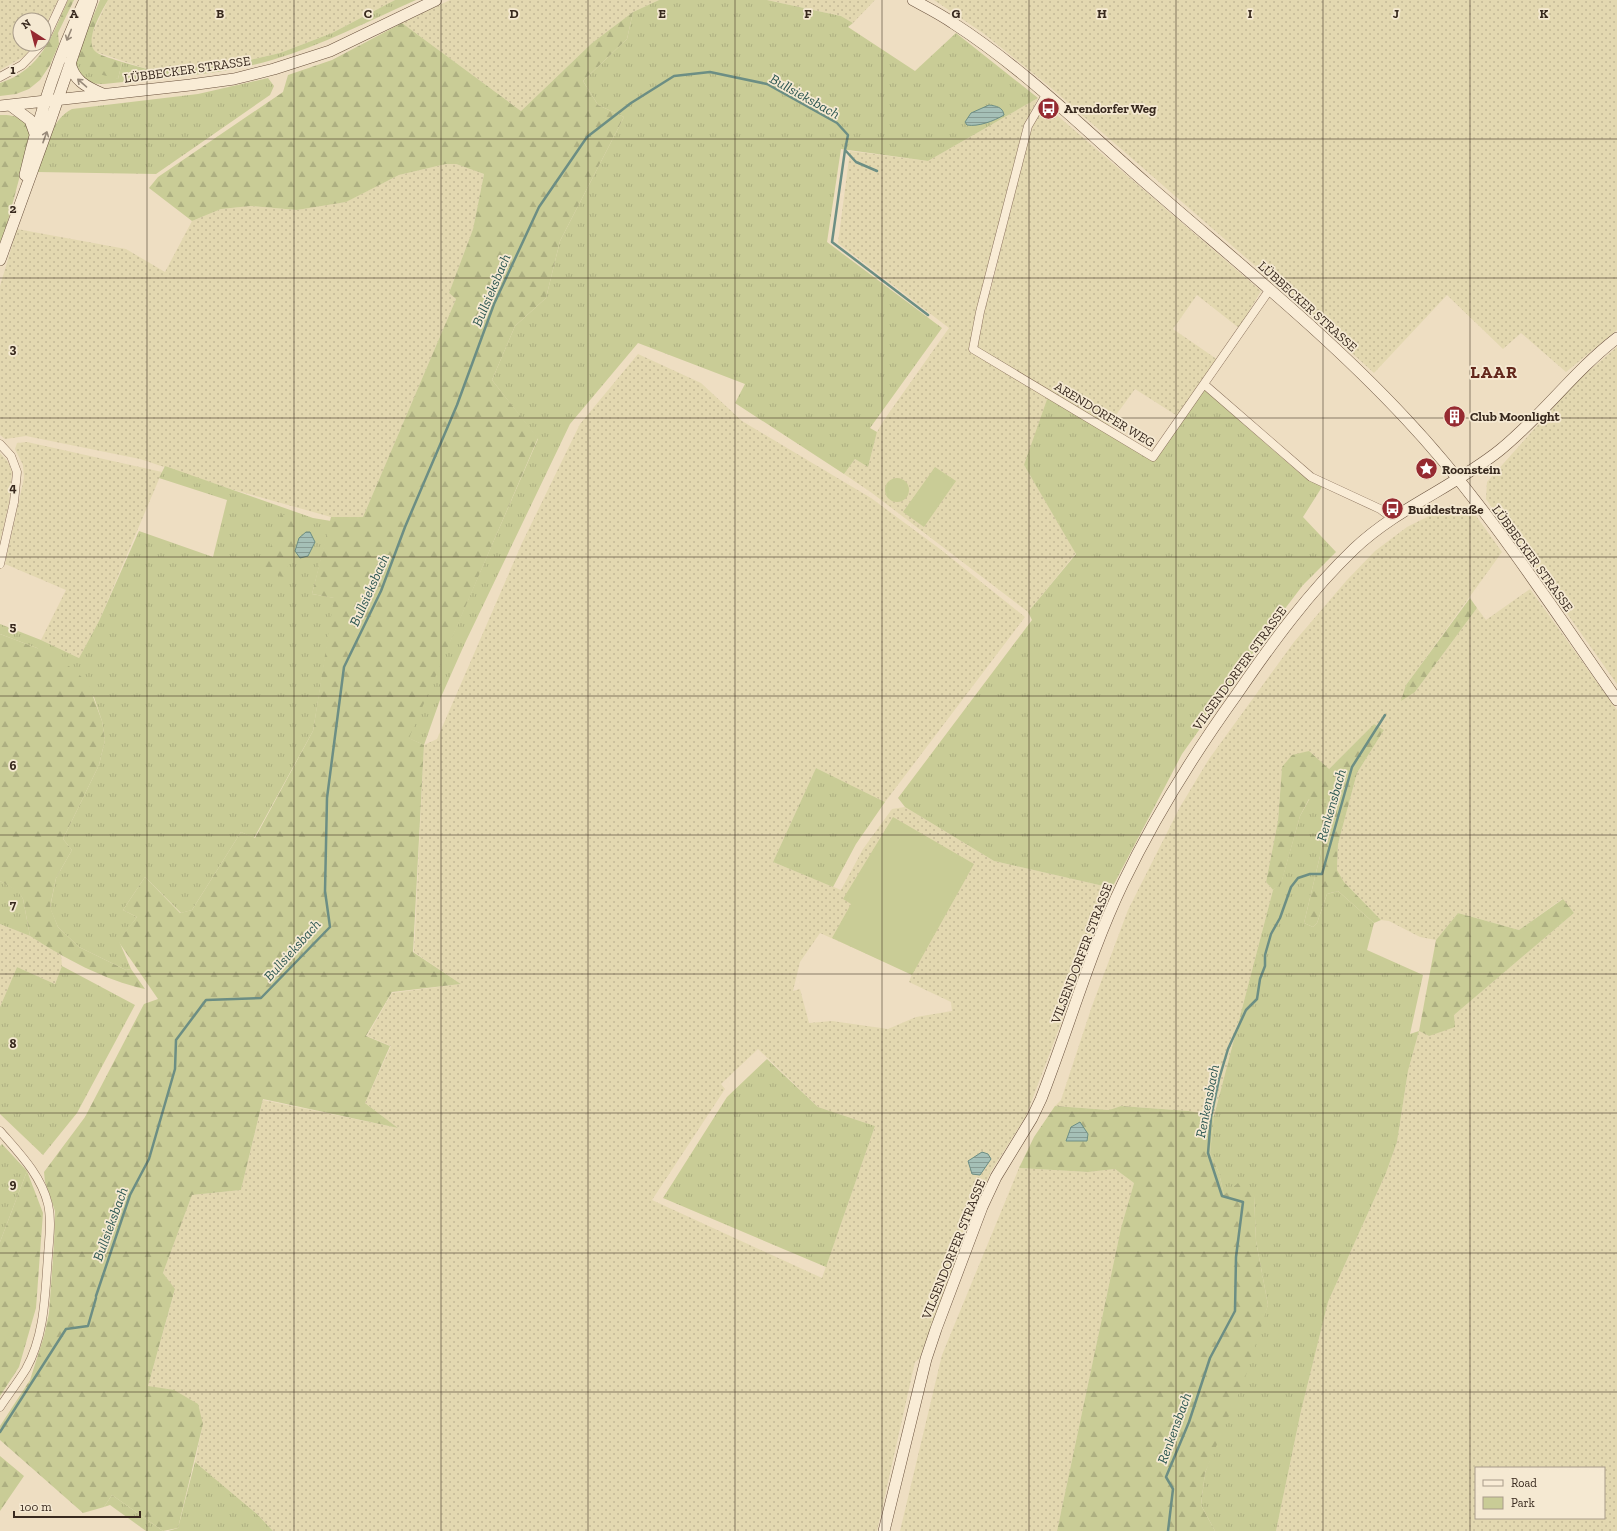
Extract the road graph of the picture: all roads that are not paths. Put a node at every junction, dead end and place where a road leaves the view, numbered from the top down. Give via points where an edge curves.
1 (63, 0) edge
2 (85, 0) edge
3 (92, 0) edge
4 (436, 0) edge
5 (914, 0) edge
6 (52, 24) edge
7 (34, 52) edge
8 (70, 62) junction
9 (0, 77) edge
10 (103, 94) junction
11 (1046, 94) junction
12 (58, 100) junction
13 (44, 101) junction
14 (5, 106) edge
15 (35, 134) junction
16 (12, 226) junction
17 (0, 260) edge
18 (1270, 289) junction
19 (1617, 338) edge
20 (1205, 385) junction
21 (0, 444) edge
22 (1457, 479) junction
23 (1392, 518) junction
24 (0, 564) edge
25 (1617, 700) edge
26 (0, 1131) edge
27 (0, 1407) edge
28 (884, 1531) edge

1 - 6 street
2 -> 13 main road
3 - 8 main road
4 - 10 main road, LÜBBECKER STRASSE via 330,50 274,69 190,86
5 - 11 main road, LÜBBECKER STRASSE via 953,23
7 - 9 street via 22,65
10 -> 8 main road via 81,83 74,76
8 - 12 main road
10 - 12 main road, LÜBBECKER STRASSE
11 - 18 main road, LÜBBECKER STRASSE
11 - 20 street, ARENDORFER WEG via 1028,126 973,348 1153,457
12 - 13 main road, LÜBBECKER STRASSE
16 -> 12 main road
13 - 14 main road, LÜBBECKER STRASSE
13 - 15 main road
14 - 15 main road via 30,120
15 - 16 main road
16 - 17 main road
18 - 20 street, ARENDORFER WEG
18 - 22 main road, LÜBBECKER STRASSE via 1373,385 1407,420
19 - 22 main road, VILSENDORFER STRASSE via 1580,370 1501,449
20 - 23 street via 1311,477 1380,509
21 - 24 street via 11,456 17,472 14,502
22 - 23 main road, VILSENDORFER STRASSE
22 - 25 main road, LÜBBECKER STRASSE
23 - 28 main road, VILSENDORFER STRASSE via 1354,549 1313,592 1281,632 1175,784 1123,882 1042,1099 996,1177 963,1257 926,1359
26 - 27 street via 27,1161 39,1181 48,1204 50,1227 45,1297 39,1336 26,1369

